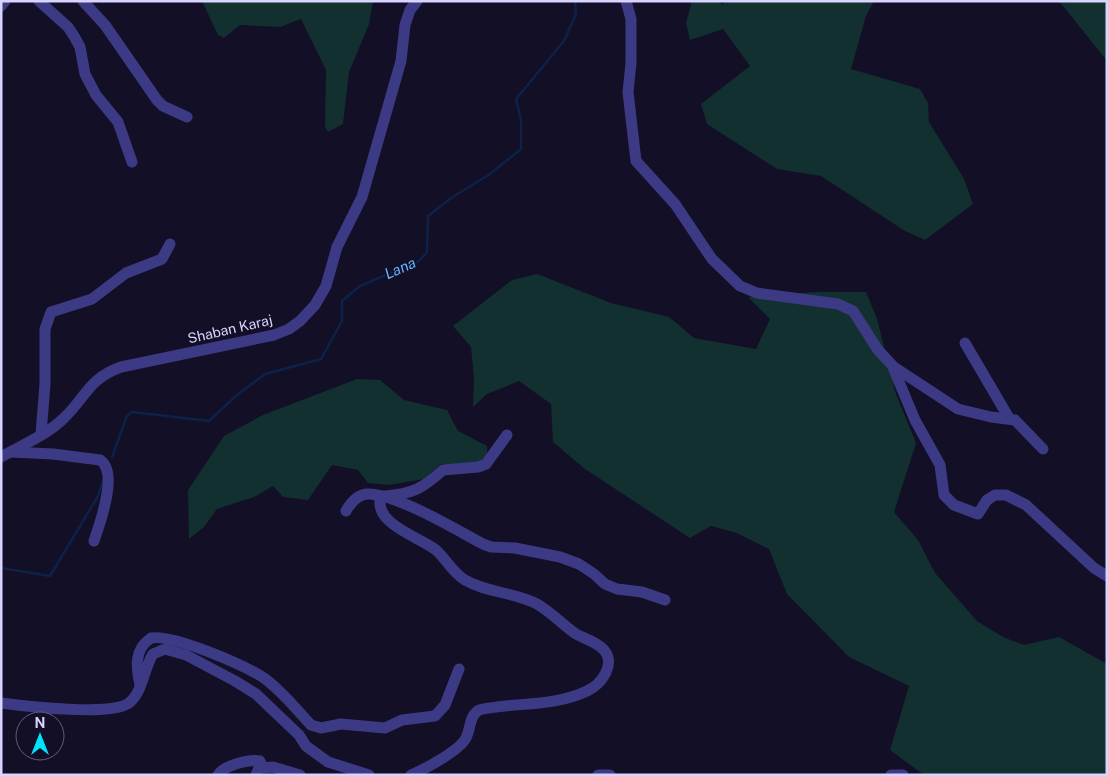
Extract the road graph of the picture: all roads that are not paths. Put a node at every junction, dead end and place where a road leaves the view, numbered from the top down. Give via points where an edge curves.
1 (5, 1) edge
2 (38, 1) edge
3 (84, 1) edge
4 (417, 1) edge
5 (626, 1) edge
6 (1, 6) edge
7 (187, 117) dead end
8 (132, 162) dead end
9 (170, 244) dead end
10 (965, 343) dead end
11 (892, 365) junction
12 (1009, 418) junction
13 (41, 434) junction
14 (506, 434) dead end
15 (1043, 449) dead end
16 (5, 455) edge
17 (381, 496) junction
18 (346, 511) dead end
19 (94, 541) dead end
20 (1107, 576) edge
21 (665, 600) dead end
22 (459, 669) dead end
23 (140, 685) junction
24 (1, 703) edge
25 (259, 771) edge
26 (218, 775) edge
27 (300, 775) edge
28 (368, 775) edge
29 (411, 775) edge
30 (598, 775) edge
31 (610, 775) edge
32 (891, 775) edge
33 (903, 775) edge

1 - 6 street
2 - 8 street via 74,36 80,47 85,74 96,95 118,122
3 - 7 street via 163,106
4 - 13 street, Shaban Karaj via 405,25 397,78 362,197 337,247 326,286 310,312 289,329 274,335 104,373 90,385 64,419
5 - 11 street via 631,19 628,92 636,161 675,204 712,259 740,286 757,293 848,307
9 - 13 street via 162,259 122,276 92,299 51,312 45,329
10 - 12 street
11 - 12 street via 958,409
11 - 20 street via 915,420 940,465 947,500 978,514 987,500 995,495 1014,498
12 - 15 street via 1015,420
13 - 16 street, Shaban Karaj
14 - 17 street via 486,464 443,470 422,487 400,495
16 - 19 street via 53,454 100,460 105,464 109,473 105,505
17 - 18 street via 368,494 358,497
17 - 21 street via 422,512 483,544 560,557 579,564 605,584
17 - 29 street via 383,515 411,537 429,545 463,579 536,604 578,635 597,644 609,660 606,673 596,686 571,698 479,710 472,716 463,742
22 - 23 street via 445,705 435,716 402,720 385,728 311,725 281,692 263,678 242,666 166,638 152,638 140,650 137,666
23 - 24 street via 130,703 119,708 39,708
23 - 28 street via 151,657 157,652 165,650 186,656 256,694 299,735 306,746 328,762
25 - 26 street via 260,761 254,760 223,769
25 - 27 street via 272,767
30 - 31 street
32 - 33 street

